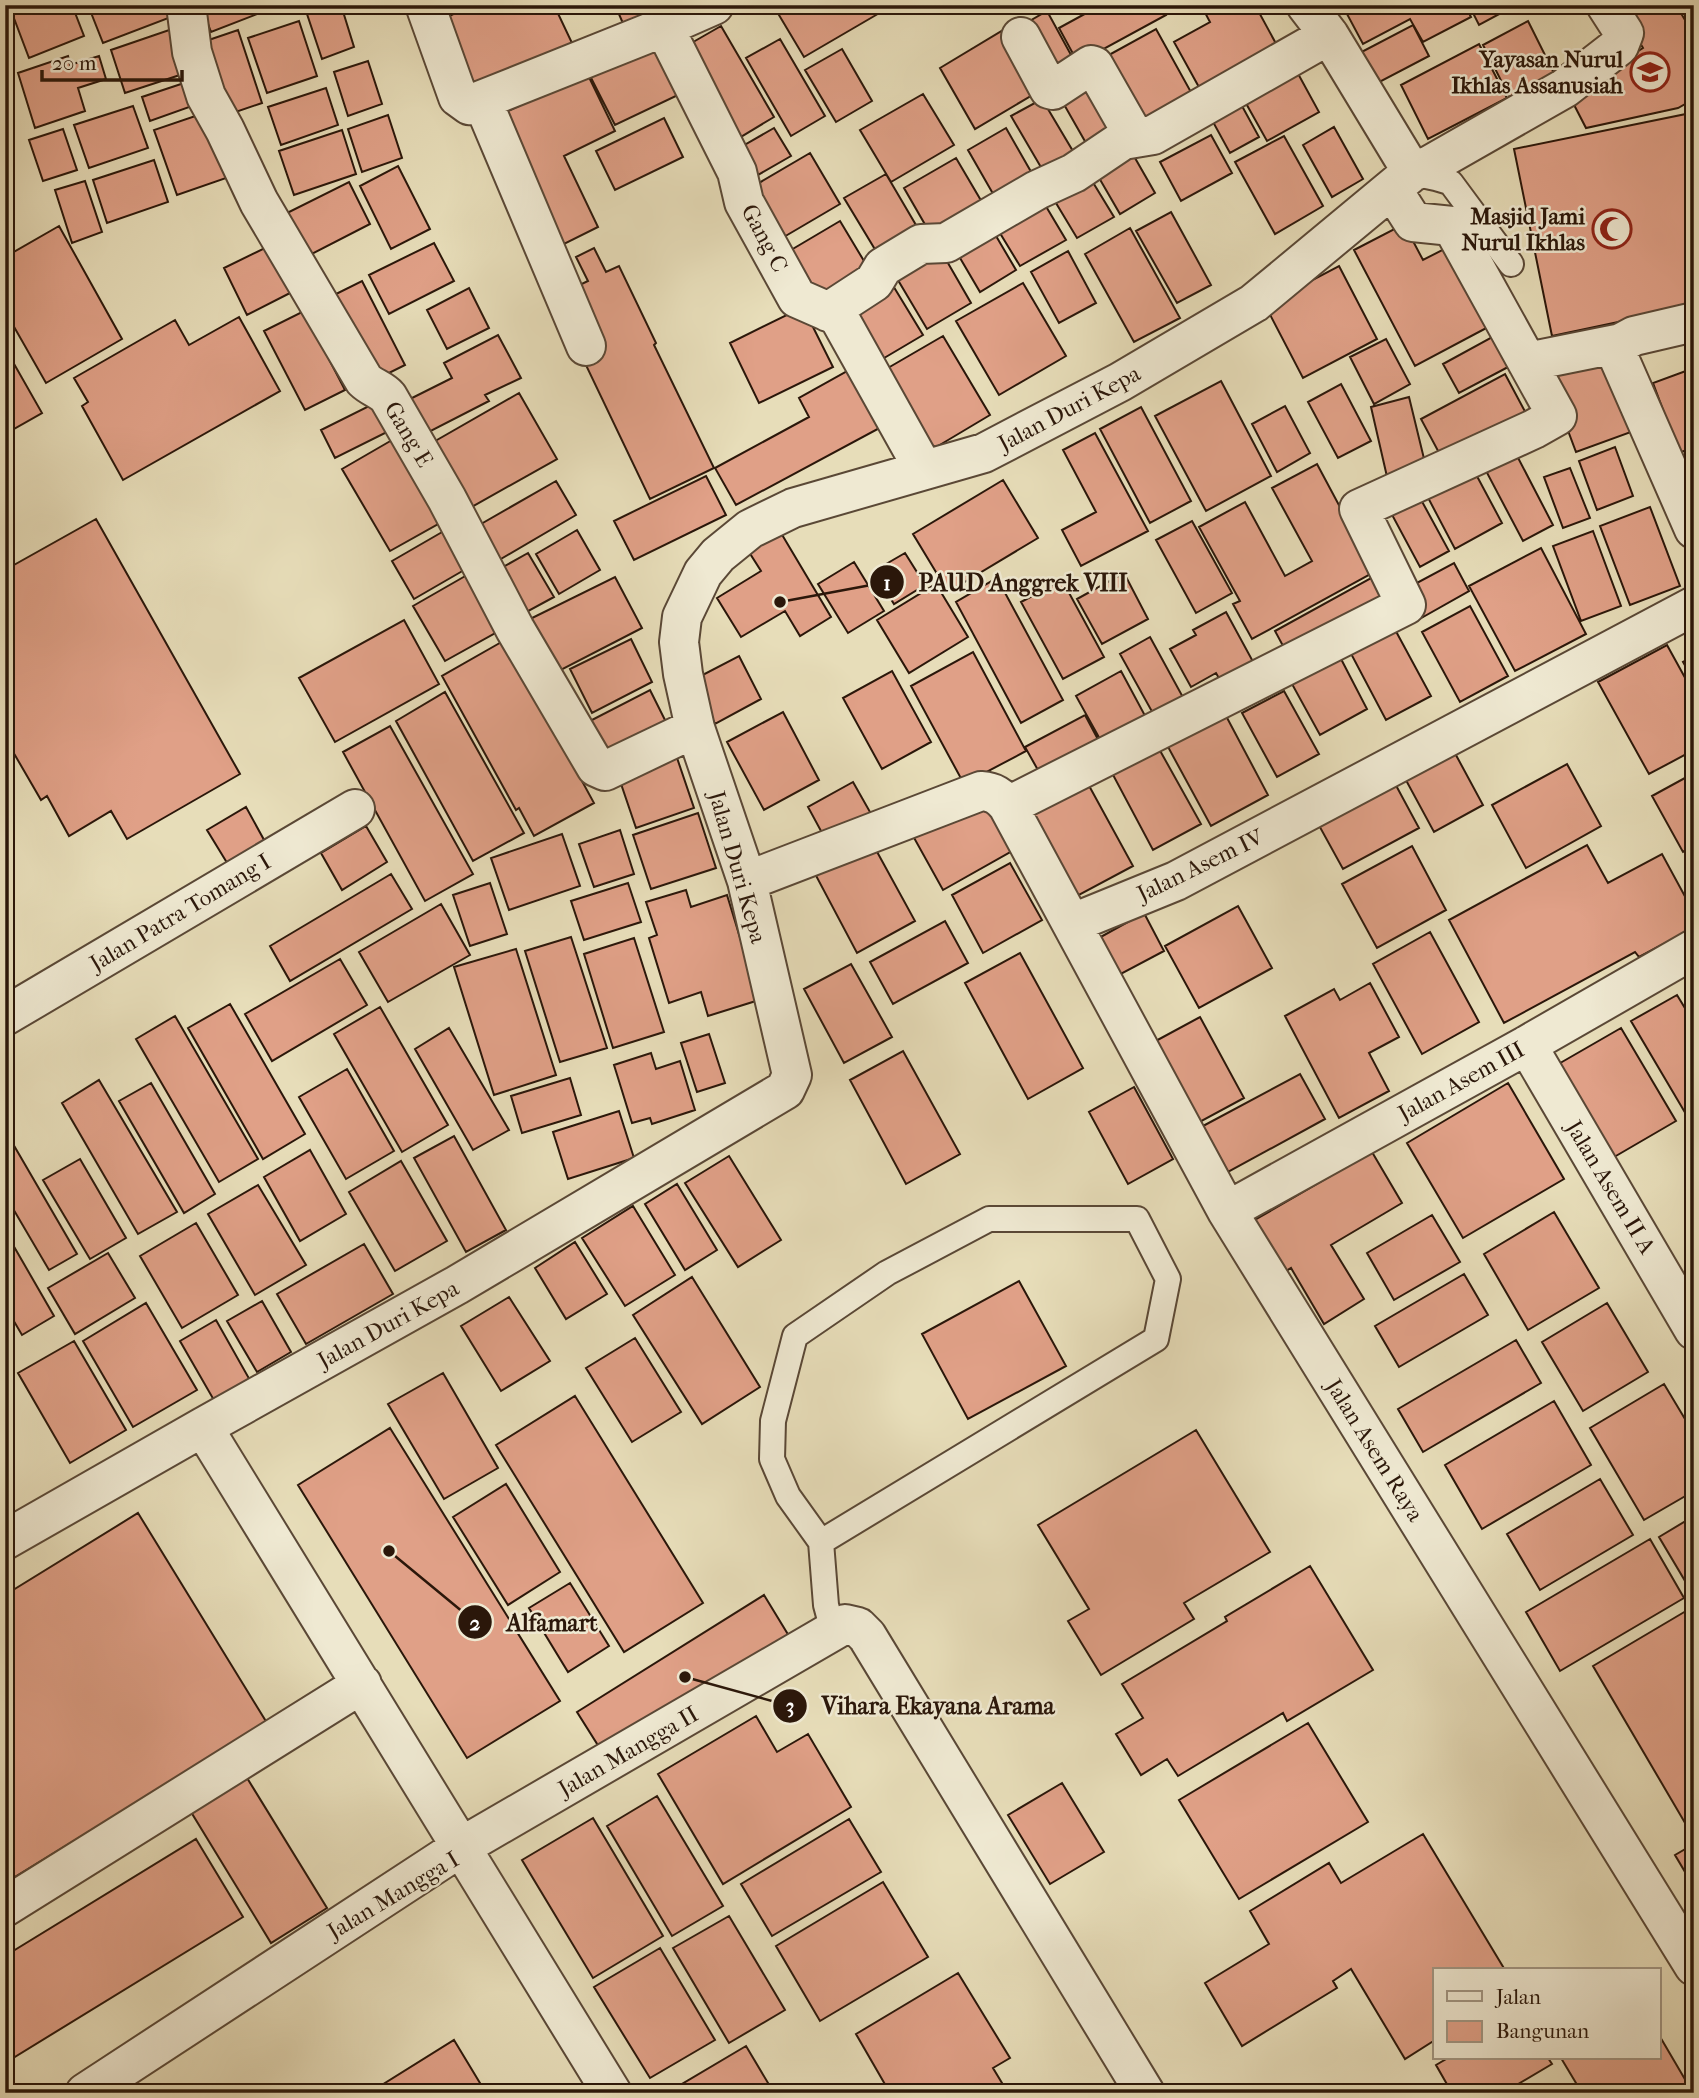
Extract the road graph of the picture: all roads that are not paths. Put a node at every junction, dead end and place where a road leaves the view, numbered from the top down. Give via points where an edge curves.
1 (186, 5) edge
2 (425, 5) edge
3 (714, 5) edge
4 (1306, 5) edge
5 (1606, 5) edge
6 (664, 27) junction
7 (1329, 35) junction
8 (1021, 37) dead end
9 (482, 100) junction
10 (1135, 138) junction
11 (1402, 180) junction
12 (1511, 264) dead end
13 (828, 312) junction
14 (1694, 322) edge
15 (1621, 344) junction
16 (586, 346) dead end
17 (1527, 362) junction
18 (924, 470) junction
19 (1694, 529) edge
20 (1694, 606) edge
21 (695, 728) junction
22 (1008, 806) junction
23 (355, 809) dead end
24 (747, 881) junction
25 (1073, 923) junction
26 (1694, 949) edge
27 (5, 1016) edge
28 (1527, 1045) junction
29 (1227, 1211) junction
30 (1685, 1292) edge
31 (1694, 1330) edge
32 (203, 1427) junction
33 (5, 1540) edge
34 (821, 1542) junction
35 (832, 1632) junction
36 (362, 1684) junction
37 (461, 1847) junction
38 (5, 1908) edge
39 (1694, 1966) edge
40 (85, 2093) edge
41 (612, 2093) edge
42 (1145, 2093) edge

1 - 21 street, Gang E via 192,52 206,96 259,202 364,380 388,397 596,767 605,771
2 - 9 street via 458,97 468,105
3 - 6 street
4 - 7 street
5 - 11 street, Jalan Duri Kepa via 1624,33 1619,47 1565,88
6 - 9 street
6 - 13 street, Gang C via 737,172 744,202 797,298
7 - 10 street via 1153,135
7 - 11 street
8 - 10 street via 1049,89 1094,66
9 - 16 street
10 - 13 street via 1123,140 1074,173 946,243 921,244 883,267 874,282
11 - 12 lane via 1439,177 1451,183
11 - 17 street via 1413,222 1452,226
11 - 18 street, Jalan Duri Kepa via 1254,303 1120,382 984,453
13 - 18 street, Gang C via 838,316
14 - 15 street via 1634,336
15 - 17 street
15 - 19 street via 1618,356
17 - 22 street via 1557,416 1359,509 1406,605
18 - 21 street, Jalan Duri Kepa via 793,508 750,529 710,564 682,617 679,642
20 - 25 street, Jalan Asem IV via 1175,881
21 - 24 street, Jalan Duri Kepa
22 - 24 street via 992,792 981,791
22 - 25 street
23 - 27 street, Jalan Patra Tomang I
24 - 32 street, Jalan Duri Kepa via 792,1074 785,1090 457,1285
25 - 29 street, Jalan Asem Raya
26 - 28 street, Jalan Asem III
28 - 29 street, Jalan Asem III
28 - 30 street, Jalan Asem II A
29 - 39 street, Jalan Asem Raya
30 - 31 street, Jalan Asem II A
32 - 33 street, Jalan Duri Kepa
32 - 36 street
34 - 34 lane via 788,1496 772,1459 773,1421 794,1336 887,1273 989,1219 1137,1219 1168,1279 1156,1339
34 - 35 lane
35 - 37 street, Jalan Mangga II
35 - 42 street, Jalan Mangga II via 845,1624 858,1627 867,1636
36 - 37 street
36 - 38 street
37 - 40 street, Jalan Mangga I
37 - 41 street, Jalan Mangga I

